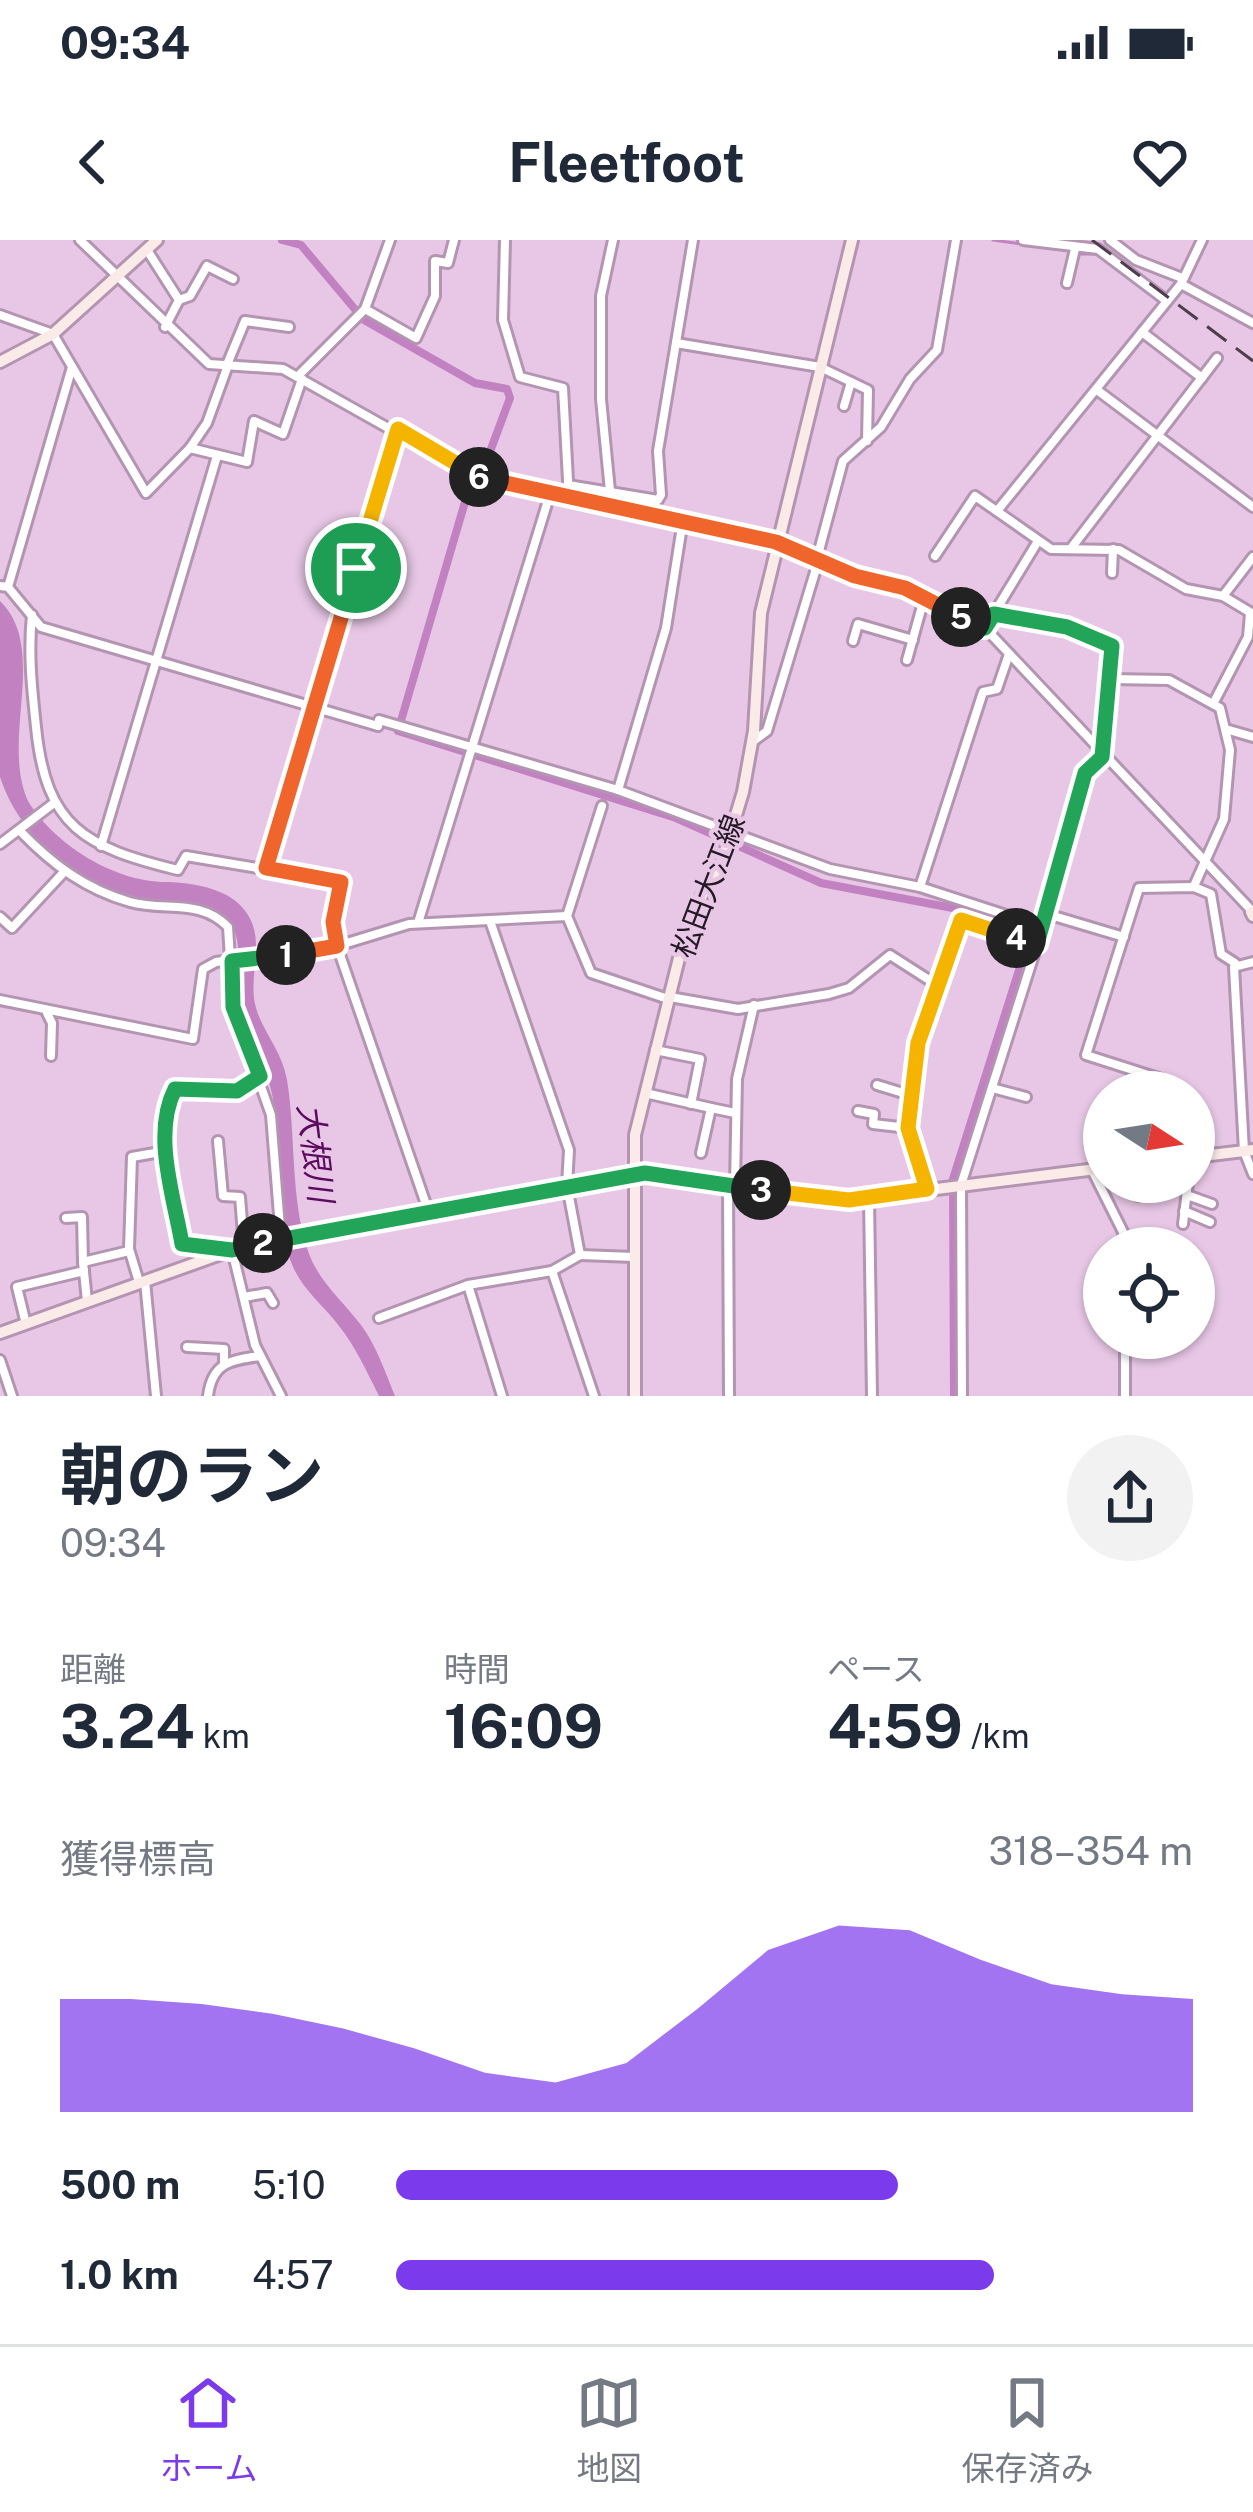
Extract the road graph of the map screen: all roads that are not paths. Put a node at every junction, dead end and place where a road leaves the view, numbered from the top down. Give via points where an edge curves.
1 (80, 240) edge
2 (390, 240) edge
3 (454, 240) edge
4 (505, 240) edge
5 (613, 240) edge
6 (693, 240) edge
7 (852, 240) edge
8 (956, 240) edge
9 (1023, 240) edge
10 (1110, 240) edge
11 (1202, 240) edge
12 (152, 243) edge
13 (1075, 249) junction
14 (117, 278) junction
15 (233, 278) dead end
16 (1182, 281) junction
17 (1067, 283) dead end
18 (179, 300) junction
19 (1167, 301) junction
20 (365, 309) junction
21 (0, 315) edge
22 (1253, 323) edge
23 (165, 327) junction
24 (289, 327) dead end
25 (1142, 332) junction
26 (53, 334) junction
27 (676, 343) junction
28 (1217, 358) dead end
29 (0, 362) edge
30 (72, 366) junction
31 (820, 367) junction
32 (226, 368) junction
33 (300, 377) junction
34 (1202, 378) junction
35 (851, 382) junction
36 (1097, 390) junction
37 (844, 406) dead end
38 (398, 429) junction
39 (1160, 435) junction
40 (867, 441) junction
41 (190, 448) junction
42 (217, 456) junction
43 (568, 485) junction
44 (610, 490) junction
45 (550, 494) junction
46 (569, 499) junction
47 (1253, 508) edge
48 (997, 512) junction
49 (683, 520) junction
50 (776, 542) junction
51 (1038, 542) junction
52 (1072, 548) junction
53 (1113, 549) junction
54 (935, 556) dead end
55 (1253, 556) edge
56 (817, 562) junction
57 (1112, 573) dead end
58 (4, 586) edge
59 (1223, 596) junction
60 (924, 599) junction
61 (1252, 613) edge
62 (32, 614) junction
63 (994, 614) junction
64 (985, 628) junction
65 (913, 640) junction
66 (853, 641) dead end
67 (1009, 654) junction
68 (907, 660) dead end
69 (159, 662) junction
70 (1110, 679) junction
71 (1214, 704) junction
72 (314, 708) junction
73 (1229, 730) junction
74 (1253, 737) edge
75 (752, 742) junction
76 (470, 750) junction
77 (1101, 755) junction
78 (618, 790) junction
79 (54, 803) junction
80 (602, 806) dead end
81 (20, 831) junction
82 (730, 836) junction
83 (0, 844) edge
84 (101, 847) junction
85 (1202, 860) junction
86 (266, 868) junction
87 (64, 872) junction
88 (920, 887) junction
89 (1194, 887) junction
90 (1252, 913) edge
91 (1047, 914) junction
92 (567, 916) junction
93 (0, 917) edge
94 (490, 921) junction
95 (418, 923) junction
96 (1042, 927) junction
97 (1124, 937) junction
98 (1037, 944) junction
99 (337, 946) junction
100 (233, 961) junction
101 (1253, 962) edge
102 (1235, 963) junction
103 (940, 987) junction
104 (668, 998) junction
105 (0, 1000) edge
106 (754, 1005) junction
107 (47, 1013) junction
108 (656, 1050) junction
109 (51, 1056) dead end
110 (1136, 1071) edge
111 (260, 1076) junction
112 (877, 1085) dead end
113 (992, 1088) junction
114 (644, 1092) junction
115 (913, 1096) junction
116 (1026, 1097) dead end
117 (691, 1104) junction
118 (710, 1108) junction
119 (858, 1111) dead end
120 (735, 1113) junction
121 (908, 1128) junction
122 (218, 1141) dead end
123 (166, 1150) junction
124 (1249, 1150) edge
125 (701, 1153) dead end
126 (1215, 1154) edge
127 (1083, 1171) edge
128 (1253, 1174) edge
129 (634, 1175) junction
130 (731, 1185) junction
131 (960, 1185) junction
132 (566, 1186) junction
133 (927, 1189) junction
134 (869, 1198) junction
135 (1185, 1203) edge
136 (1209, 1203) edge
137 (1212, 1204) dead end
138 (1184, 1211) junction
139 (430, 1214) junction
140 (66, 1218) dead end
141 (1210, 1222) dead end
142 (1183, 1224) dead end
143 (281, 1240) junction
144 (238, 1248) junction
145 (129, 1251) junction
146 (580, 1255) junction
147 (634, 1257) junction
148 (83, 1267) junction
149 (552, 1270) junction
150 (142, 1281) junction
151 (468, 1285) junction
152 (244, 1297) junction
153 (87, 1301) junction
154 (273, 1303) dead end
155 (379, 1318) dead end
156 (26, 1324) junction
157 (0, 1333) edge
158 (187, 1347) dead end
159 (260, 1356) junction
160 (1124, 1359) edge
161 (0, 1360) edge
162 (224, 1363) junction
163 (12, 1396) edge
164 (156, 1396) edge
165 (208, 1396) edge
166 (280, 1396) edge
167 (502, 1396) edge
168 (594, 1396) edge
169 (635, 1396) edge
170 (729, 1396) edge
171 (872, 1396) edge
172 (962, 1396) edge
173 (1125, 1396) edge

1 - 14 street
2 - 20 street
3 - 20 street via 448,263 435,262 435,296 416,338
4 - 43 street via 503,320 520,377 563,388
5 - 44 street via 601,296
6 - 27 street
7 - 31 main road, 松田大江線
8 - 40 street via 937,350
9 - 13 street
10 - 16 street
11 - 16 street
12 - 14 main road
12 - 18 street
13 - 17 street
13 - 19 street via 1098,249
14 - 23 street
14 - 26 main road
15 - 18 street via 207,266
16 - 19 street
16 - 22 street
18 - 23 street
19 - 25 street
20 - 33 street
21 - 26 street
23 - 32 street via 195,357
24 - 32 street via 245,321
25 - 34 street
25 - 36 street
26 - 29 main road
26 - 30 street
27 - 31 street
27 - 44 street via 658,451 661,495
28 - 34 street
30 - 41 street via 146,493
30 - 58 street
31 - 35 street
31 - 50 main road, 松田大江線
32 - 33 street via 268,365
32 - 41 street
33 - 38 street
33 - 42 street via 283,434 254,422 247,462
34 - 39 street
35 - 37 street
35 - 40 street via 868,390
36 - 39 street
36 - 48 street
38 - 45 street via 486,483
38 - 72 street
39 - 47 street
39 - 52 street
40 - 56 street via 843,461
41 - 42 street
42 - 69 street
43 - 44 street
43 - 46 street
45 - 46 street
45 - 76 street
46 - 49 street
48 - 51 street
48 - 54 street via 975,496
49 - 50 street
49 - 78 street via 666,628
50 - 56 street
50 - 75 main road, 松田大江線 via 761,614
51 - 52 street
51 - 63 street
52 - 53 street
53 - 57 street
53 - 59 street via 1186,589
55 - 59 street
56 - 60 street
56 - 75 street via 766,731
58 - 62 street
59 - 61 street
60 - 64 street
60 - 65 street
61 - 71 street
62 - 69 street via 41,627
62 - 79 street via 37,735
63 - 64 street
63 - 70 street via 1111,640
64 - 67 street
65 - 66 street via 859,624
65 - 68 street
67 - 77 street
67 - 88 street via 998,689 983,692
69 - 72 street
69 - 84 street
70 - 71 street via 1169,680
70 - 77 street
71 - 73 street
72 - 76 street
72 - 86 street
73 - 74 street
73 - 85 street via 1224,819
75 - 82 main road, 松田大江線
76 - 78 street
76 - 95 street
77 - 85 street
77 - 91 street via 1085,773
78 - 82 street
79 - 81 street
79 - 84 street
80 - 92 street
81 - 83 street
81 - 87 street
82 - 88 street
82 - 104 main road, 松田大江線 via 689,918
84 - 86 street via 178,870 186,856
85 - 89 street
85 - 90 street
86 - 99 street via 341,882
87 - 93 street via 12,928
87 - 100 street via 128,902 217,916 228,927
88 - 96 street
89 - 97 street via 1142,885
89 - 102 street via 1214,898 1221,954
91 - 96 street
91 - 97 street
92 - 94 street
92 - 104 street via 591,973
94 - 95 street
94 - 132 street via 569,1150
95 - 99 street
96 - 98 street
97 - 110 street via 1086,1055
98 - 103 street via 961,920
98 - 113 street
99 - 100 street
99 - 139 street
100 - 107 street via 203,969 193,1039
100 - 111 street via 236,1022
101 - 102 street
102 - 124 street
103 - 106 street via 890,955 849,988
103 - 115 street via 918,1043
104 - 106 street
104 - 108 main road, 松田大江線
105 - 107 street
106 - 120 street
107 - 109 street
108 - 114 main road, 松田大江線
108 - 117 street via 700,1059
111 - 123 street via 237,1091 175,1089 166,1106
111 - 143 street via 271,1114
112 - 115 street
113 - 116 street
113 - 131 street
114 - 117 street
114 - 129 main road, 松田大江線
115 - 121 street
117 - 118 street
118 - 120 street
118 - 125 street
119 - 121 street via 874,1114 873,1124
120 - 130 street
121 - 133 street
122 - 144 street via 223,1196 240,1196
123 - 144 street via 182,1244
123 - 145 street via 132,1156
124 - 126 main road
124 - 128 street
127 - 131 main road
129 - 130 main road
129 - 132 main road
129 - 147 main road, 松田大江線
130 - 134 main road via 816,1200
130 - 170 street
131 - 133 main road
131 - 172 street
132 - 139 main road
132 - 146 street
133 - 134 main road
134 - 171 street
135 - 138 street
136 - 137 street
138 - 141 street
138 - 142 street
139 - 143 main road
140 - 148 street via 82,1217
143 - 144 main road
144 - 150 main road
144 - 152 street
145 - 148 street
145 - 150 street
146 - 147 street
146 - 149 street
147 - 169 main road, 松田大江線
148 - 153 street
148 - 156 street via 17,1286
149 - 151 street
149 - 168 street
150 - 153 main road
150 - 164 street
151 - 155 street
151 - 167 street
152 - 154 street via 267,1293
152 - 159 street
153 - 156 main road
156 - 157 main road
158 - 162 street via 224,1349
159 - 162 street
159 - 166 street
160 - 173 street
161 - 163 street
162 - 165 street

